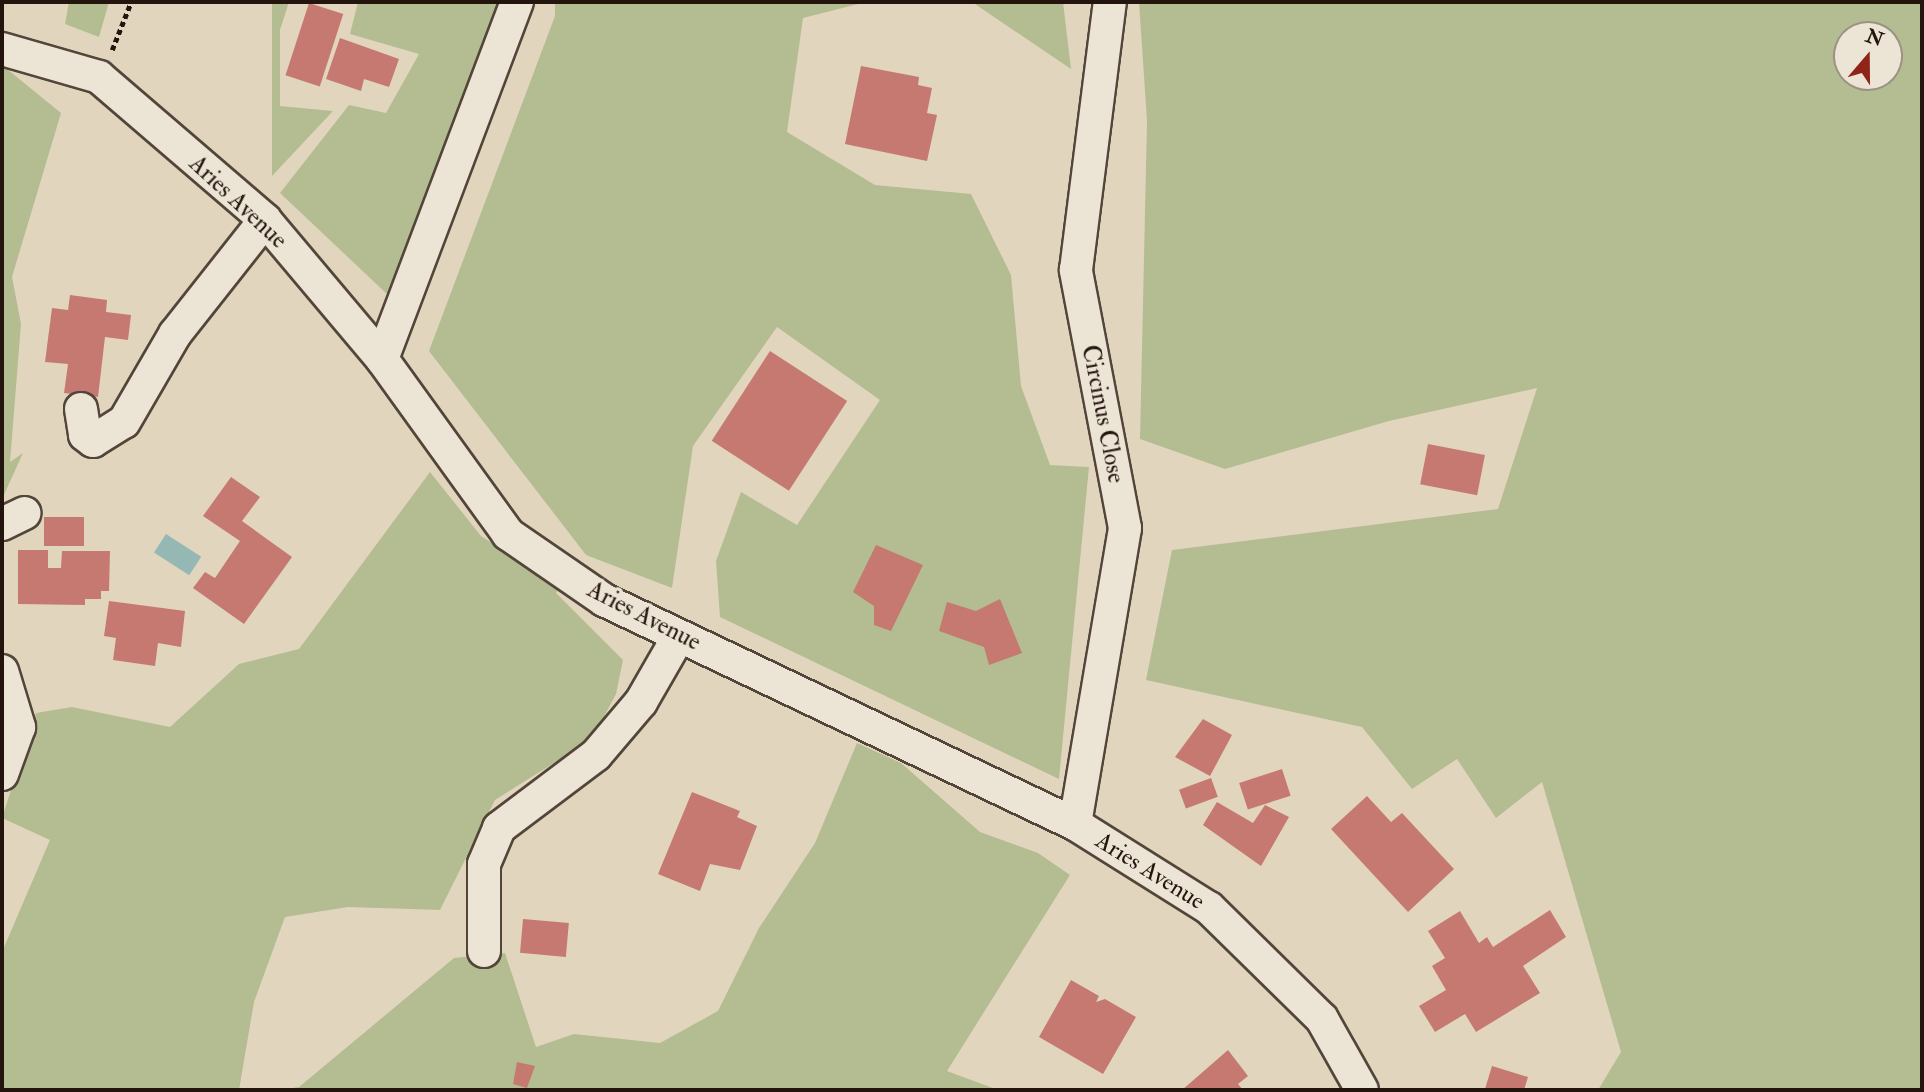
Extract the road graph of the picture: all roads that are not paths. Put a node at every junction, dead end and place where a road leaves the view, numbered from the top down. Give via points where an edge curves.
1 (517, 2) edge
2 (1110, 2) edge
3 (2, 49) edge
4 (265, 220) junction
5 (382, 359) junction
6 (81, 409) dead end
7 (679, 636) junction
8 (2, 671) edge
9 (2, 774) edge
10 (1075, 824) junction
11 (484, 951) dead end
12 (1362, 1090) edge

1 - 5 street
2 - 10 street, Circinus Close via 1076,270 1125,528
3 - 4 street, Aries Avenue via 99,77
4 - 5 street, Aries Avenue
4 - 6 street via 175,334 124,422 93,441 85,435
5 - 7 street, Aries Avenue via 508,534 604,600
7 - 10 street, Aries Avenue
7 - 11 street via 640,702 596,755 499,828 484,864
8 - 9 street via 19,727
10 - 12 street, Aries Avenue via 1209,908 1322,1019

